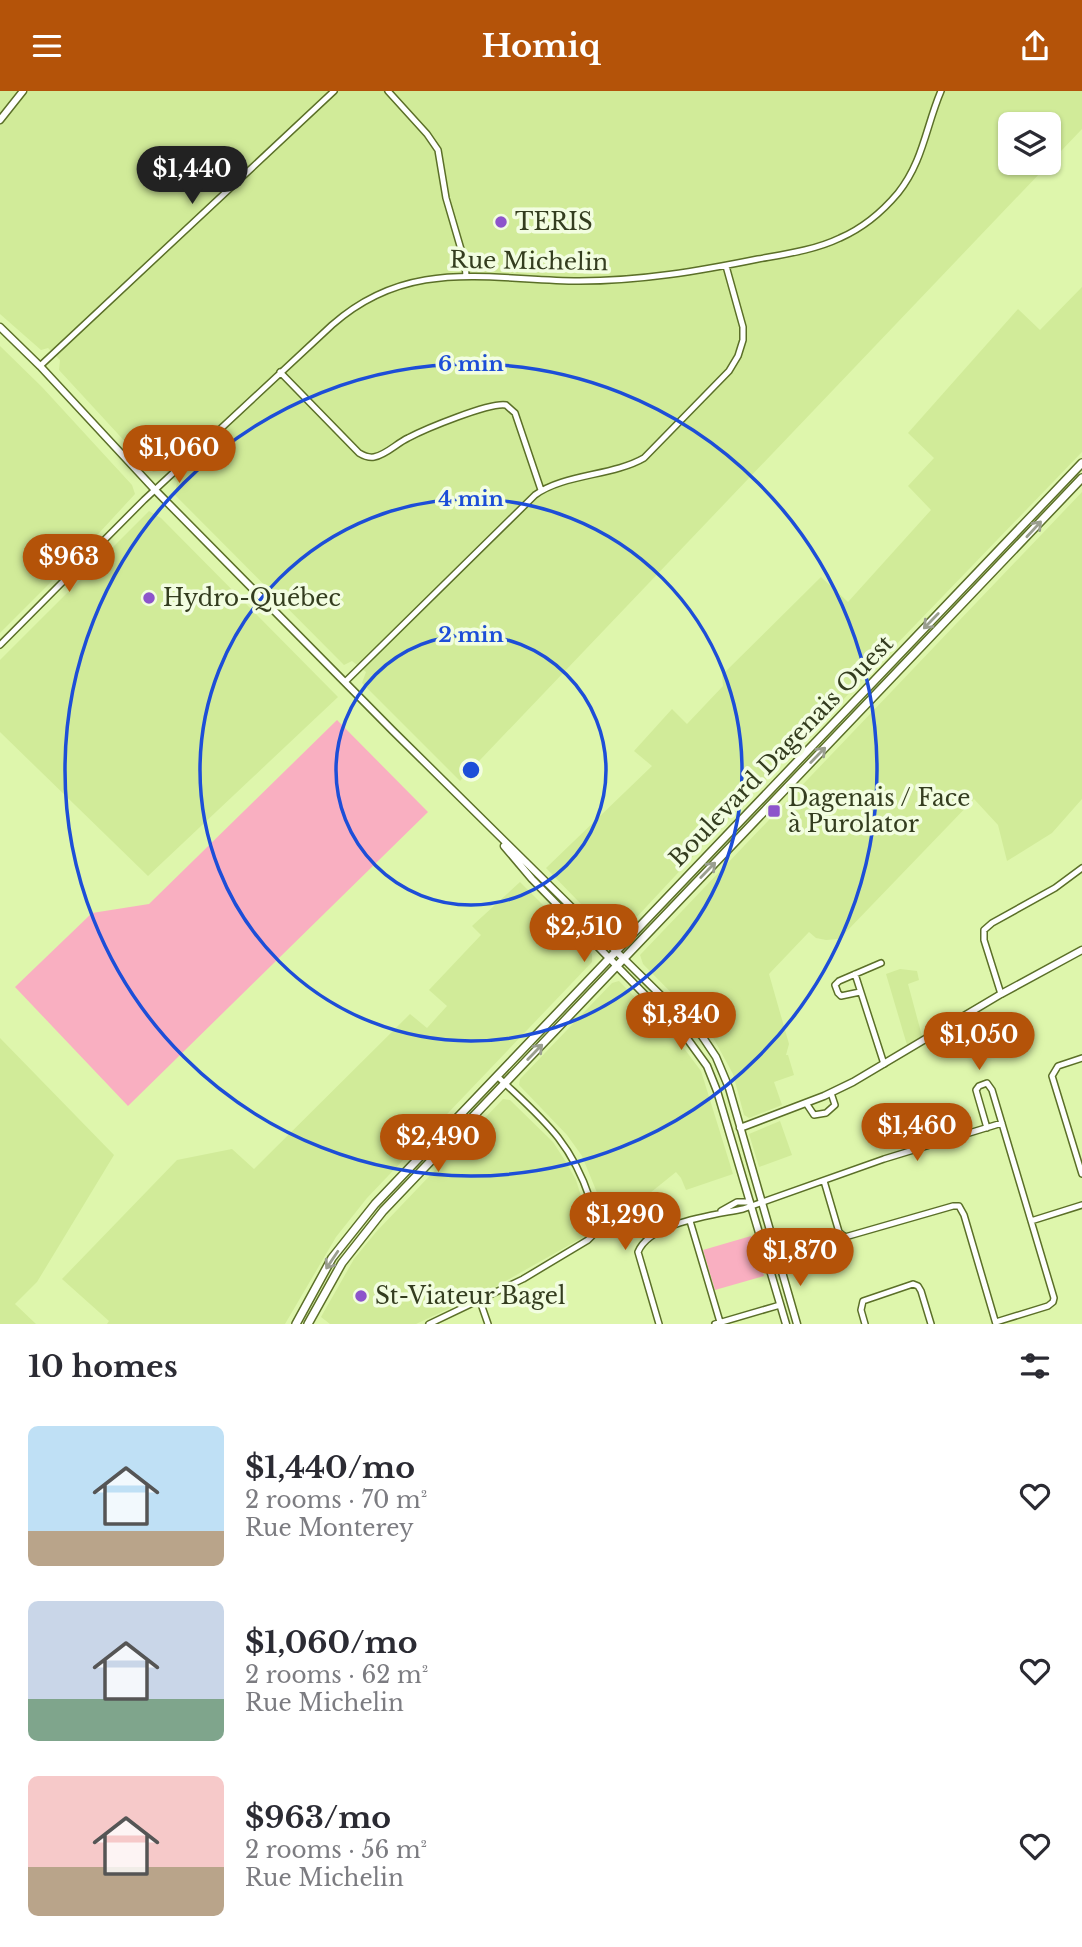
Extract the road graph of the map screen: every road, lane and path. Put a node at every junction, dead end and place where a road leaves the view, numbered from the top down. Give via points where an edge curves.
1 (23, 91) edge
2 (334, 91) edge
3 (388, 91) edge
4 (941, 91) edge
5 (0, 120) edge
6 (726, 265) junction
7 (466, 276) junction
8 (0, 327) edge
9 (40, 366) junction
10 (280, 372) junction
11 (1082, 463) edge
12 (1082, 478) edge
13 (155, 490) junction
14 (541, 490) junction
15 (0, 645) edge
16 (345, 682) junction
17 (487, 825) junction
18 (1082, 868) edge
19 (1082, 950) edge
20 (617, 951) junction
21 (610, 958) junction
22 (625, 958) junction
23 (881, 963) dead end
24 (617, 966) junction
25 (855, 974) junction
26 (860, 992) junction
27 (1002, 994) junction
28 (1082, 1058) edge
29 (884, 1064) junction
30 (497, 1076) junction
31 (505, 1083) junction
32 (831, 1093) junction
33 (806, 1103) junction
34 (1002, 1123) junction
35 (740, 1128) junction
36 (987, 1128) junction
37 (1082, 1174) edge
38 (824, 1181) junction
39 (761, 1202) junction
40 (750, 1204) junction
41 (1082, 1205) edge
42 (690, 1221) junction
43 (1031, 1221) junction
44 (480, 1301) junction
45 (780, 1305) junction
46 (718, 1323) edge
47 (996, 1323) edge
48 (296, 1324) edge
49 (308, 1324) edge
50 (429, 1324) edge
51 (488, 1324) edge
52 (659, 1324) edge
53 (786, 1324) edge
54 (797, 1324) edge
55 (865, 1324) edge
56 (931, 1324) edge

1 - 5 street
2 - 9 street
3 - 7 street via 428,134 439,153
4 - 6 street, Rue Michelin via 914,168 874,217 824,245
6 - 7 street, Rue Michelin via 607,280
6 - 14 street via 743,331 740,352 729,371 644,458
7 - 10 street, Rue Michelin via 416,281 371,298 342,316
8 - 9 street
9 - 13 street
10 - 13 street, Rue Michelin
10 - 14 street via 367,457 379,456 431,427 506,405 516,415
11 -> 20 main road, Boulevard Dagenais Ouest
22 -> 12 main road, Boulevard Dagenais Ouest
13 - 15 street, Rue Michelin
13 - 16 street
14 - 16 street
16 - 17 street
17 - 20 street
17 - 21 street via 532,879
18 - 27 street via 984,930
19 - 27 street
20 - 21 main road, Boulevard Dagenais Ouest
20 - 22 street
21 - 24 street
21 - 30 main road, Boulevard Dagenais Ouest
22 - 24 main road, Boulevard Dagenais Ouest
22 - 35 street via 706,1041 723,1073
23 - 25 street
31 -> 24 main road, Boulevard Dagenais Ouest
24 - 40 street via 686,1037 707,1066
25 - 26 street
25 - 26 street via 837,982 837,992 844,996
26 - 29 street
27 - 29 street
28 - 37 street via 1058,1066 1052,1076
29 - 32 street
30 - 31 street
30 -> 48 main road, Boulevard Dagenais Ouest via 360,1222 324,1271
31 - 44 street via 567,1146 583,1178 598,1228 583,1243
31 - 49 main road, Boulevard Dagenais Ouest via 363,1234
32 - 33 street
32 - 33 street via 835,1105 826,1114 815,1116
33 - 35 street
34 - 36 street
34 - 36 street via 991,1087 985,1083 976,1090
34 - 43 street
35 - 39 street
36 - 38 street
38 - 39 street
38 - 47 street via 843,1237 959,1206
39 - 40 street
39 - 54 street
40 - 42 street via 737,1202
40 - 45 street
41 - 43 street
42 - 46 street
42 - 52 street via 663,1229 639,1249
43 - 47 street via 1053,1302
44 - 50 street
44 - 51 street
45 - 46 street
45 - 53 street
55 - 56 street via 861,1307 865,1300 913,1284 920,1289

